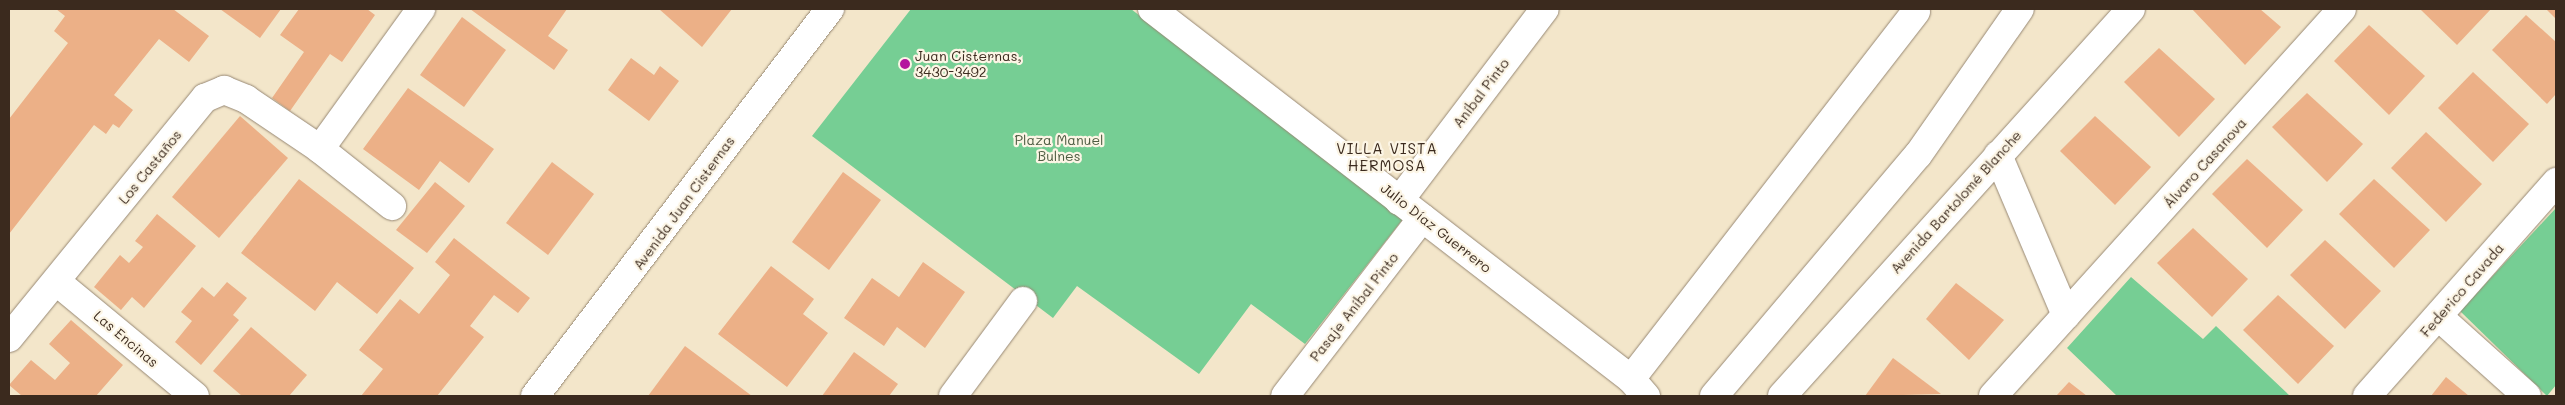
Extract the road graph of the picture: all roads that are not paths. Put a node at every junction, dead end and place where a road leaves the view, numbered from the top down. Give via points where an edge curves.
1 (421, 9) edge
2 (830, 9) edge
3 (1152, 9) edge
4 (1545, 9) edge
5 (2020, 9) edge
6 (2130, 9) edge
7 (2342, 9) edge
8 (1916, 11) dead end
9 (1184, 18) edge
10 (320, 149) junction
11 (1998, 155) junction
12 (2556, 182) edge
13 (1399, 200) junction
14 (392, 206) dead end
15 (1422, 218) junction
16 (57, 282) junction
17 (1023, 301) dead end
18 (2066, 315) junction
19 (2439, 317) junction
20 (9, 338) edge
21 (1638, 388) edge
22 (195, 396) edge
23 (536, 396) edge
24 (953, 396) edge
25 (1285, 396) edge
26 (1714, 396) edge
27 (1782, 396) edge
28 (1993, 396) edge
29 (2368, 396) edge
30 (2527, 396) edge

1 - 10 street
2 - 23 street, Avenida Juan Cisternas via 594,325
3 - 9 street, Julio Díaz Guerrero
4 - 13 street, Aníbal Pinto
5 - 26 street via 1918,155
6 - 11 street, Avenida Bartolomé Blanche
7 - 18 street, Álvaro Casanova
8 - 21 street
9 - 13 street, Julio Díaz Guerrero
10 - 14 street, Los Castaños
10 - 16 street, Los Castaños via 246,99 224,90 205,98
11 - 18 street
11 - 27 street, Avenida Bartolomé Blanche
12 - 19 street, Federico Cavada
13 - 15 street, Julio Díaz Guerrero
15 - 21 street, Julio Díaz Guerrero
15 - 25 street, Pasaje Aníbal Pinto
16 - 20 street, Los Castaños
16 - 22 street, Las Encinas
17 - 24 street
18 - 28 street, Álvaro Casanova
19 - 29 street, Federico Cavada
19 - 30 street

